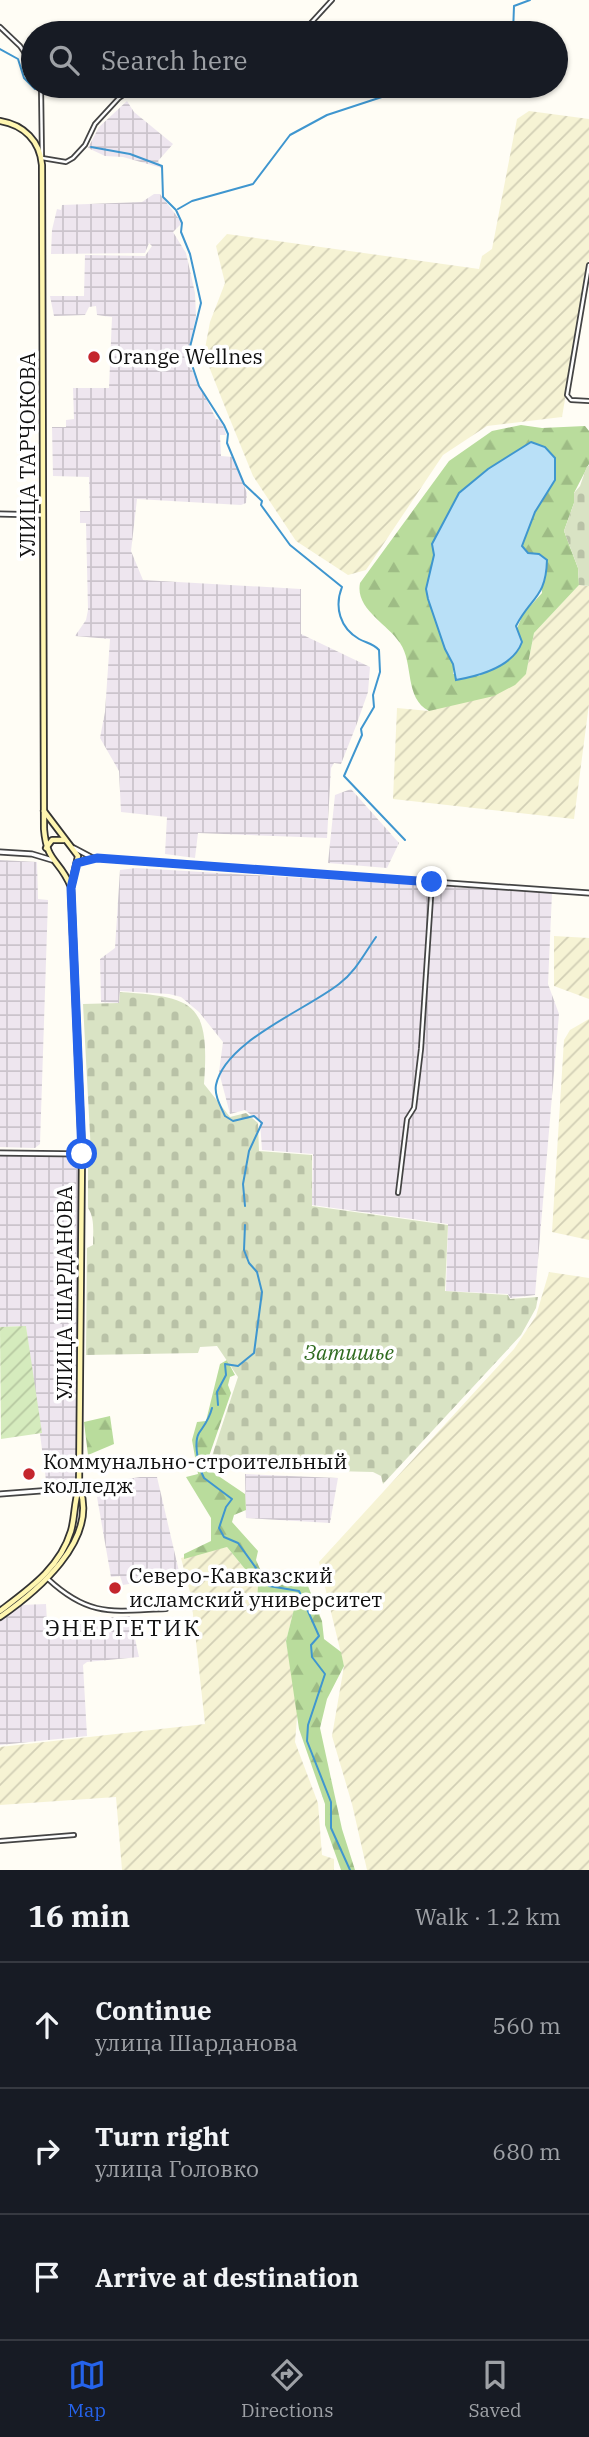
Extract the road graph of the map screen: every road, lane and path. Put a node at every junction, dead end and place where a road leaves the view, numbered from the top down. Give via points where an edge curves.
1 (332, 0) edge
2 (312, 21) edge
3 (0, 27) edge
4 (21, 47) edge
5 (41, 98) edge
6 (119, 98) edge
7 (0, 121) edge
8 (41, 158) junction
9 (589, 265) edge
10 (589, 401) edge
11 (0, 514) edge
12 (44, 515) junction
13 (44, 811) junction
14 (64, 840) junction
15 (46, 848) junction
16 (74, 848) junction
17 (0, 852) edge
18 (32, 854) junction
19 (93, 858) junction
20 (52, 860) junction
21 (76, 864) junction
22 (60, 867) junction
23 (432, 882) junction
24 (71, 888) junction
25 (589, 893) edge
26 (0, 1153) edge
27 (82, 1154) junction
28 (398, 1193) dead end
29 (79, 1488) junction
30 (0, 1494) edge
31 (48, 1579) junction
32 (166, 1609) dead end
33 (0, 1611) edge
34 (0, 1617) edge
35 (74, 1835) dead end
36 (0, 1841) edge

1 - 2 street
3 - 4 street
5 - 8 street
6 - 8 street via 73,158 66,162
7 - 8 main road via 27,133
8 - 12 main road, УЛИЦА ТАРЧОКОВА
9 - 10 street via 567,395 571,400
11 - 12 street
12 - 13 main road, УЛИЦА ТАРЧОКОВА
13 - 14 main road
13 - 15 main road, УЛИЦА ТАРЧОКОВА
14 - 15 main road via 55,839
14 - 16 main road
15 - 18 street
15 - 20 main road
16 - 19 street
16 - 21 main road
17 - 18 street
18 - 20 street
19 - 21 street
19 - 23 street
20 - 22 main road
21 - 22 main road
21 - 24 main road
22 - 24 main road
23 - 25 street
23 - 28 street via 420,1061
24 - 27 main road, УЛИЦА ШАРДАНОВА
26 - 27 street
27 - 29 main road, УЛИЦА ШАРДАНОВА
29 - 30 street
29 - 31 main road, УЛИЦА ШАРДАНОВА via 82,1502 76,1534 66,1557
29 - 33 main road, УЛИЦА ШАРДАНОВА via 71,1531 58,1558 37,1582
31 - 32 street via 71,1600 111,1612
31 - 34 main road, УЛИЦА ШАРДАНОВА
35 - 36 street

